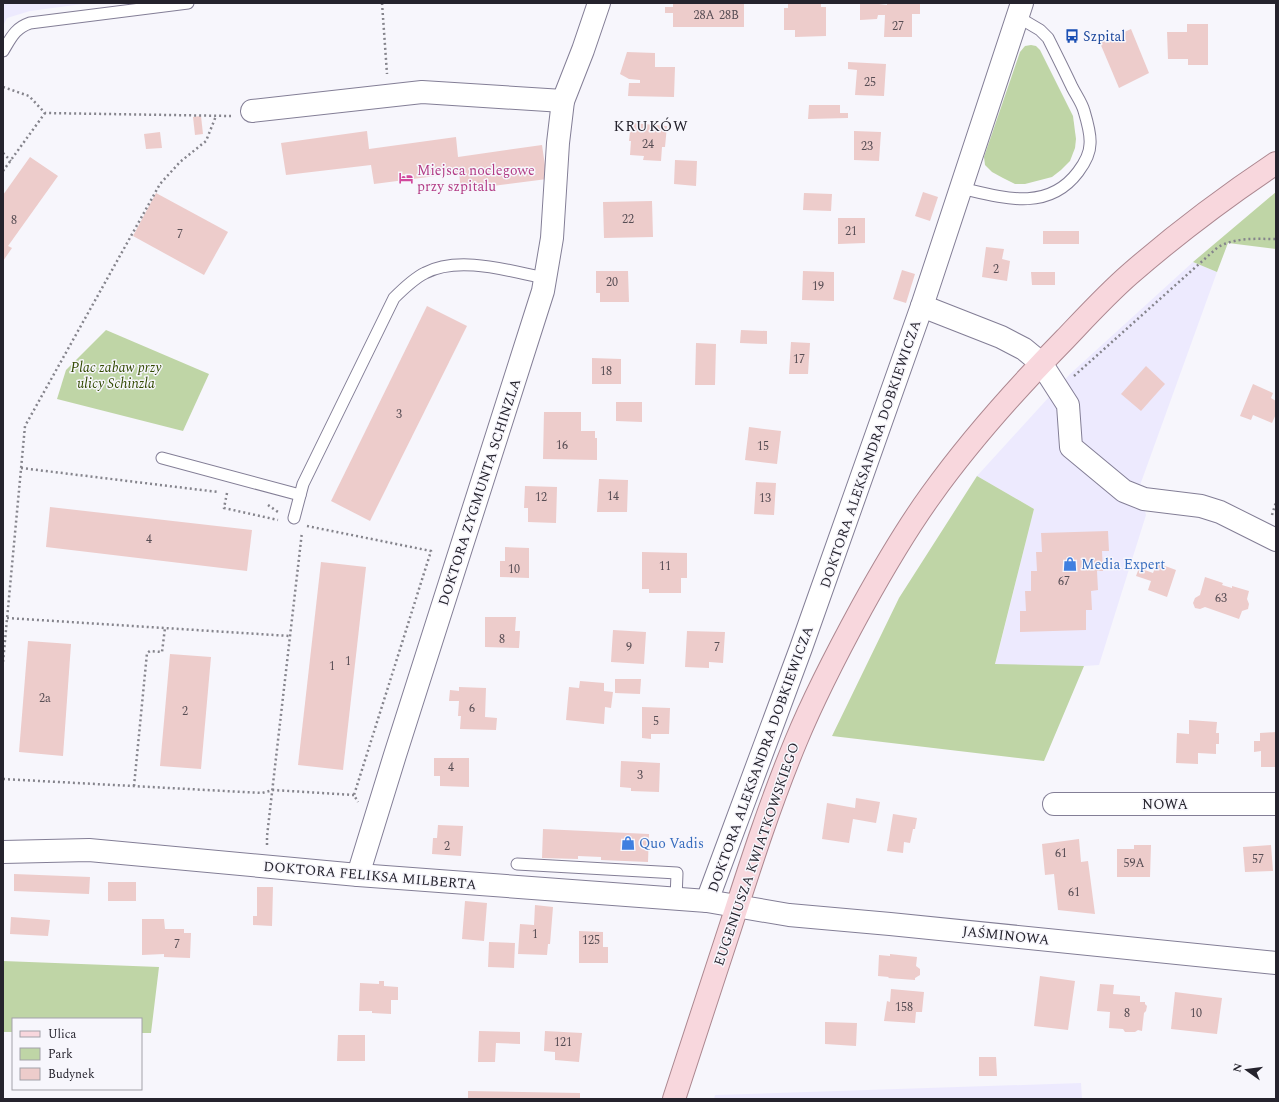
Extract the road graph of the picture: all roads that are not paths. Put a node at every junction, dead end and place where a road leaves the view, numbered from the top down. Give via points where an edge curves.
1 (188, 3) edge
2 (599, 3) edge
3 (1020, 10) edge
4 (3, 51) edge
5 (563, 101) junction
6 (252, 111) road end
7 (1276, 163) edge
8 (961, 188) junction
9 (545, 278) junction
10 (922, 306) junction
11 (1041, 363) junction
12 (162, 458) dead end
13 (300, 495) junction
14 (294, 518) dead end
15 (1276, 540) edge
16 (1054, 804) dead end
17 (1276, 804) edge
18 (3, 852) edge
19 (517, 864) dead end
20 (358, 875) junction
21 (676, 899) junction
22 (707, 901) junction
23 (736, 906) junction
24 (1276, 963) edge
25 (674, 1099) edge

1 - 4 lane via 30,23 14,33
2 - 5 street, DOKTORA ZYGMUNTA SCHINZLA
3 - 8 street, DOKTORA ALEKSANDRA DOBKIEWICZA
3 - 8 lane via 1048,38 1084,110 1090,145 1084,164 1072,180 1060,190 1045,196 999,197
5 - 6 street via 422,92
5 - 9 street, DOKTORA ZYGMUNTA SCHINZLA via 552,238
7 - 11 main road, EUGENIUSZA KWIATKOWSKIEGO via 1209,210 1145,261
8 - 10 street, DOKTORA ALEKSANDRA DOBKIEWICZA
9 - 13 lane via 459,264 425,273 409,283 394,298 303,484
9 - 20 street, DOKTORA ZYGMUNTA SCHINZLA
10 - 11 street via 1001,337 1024,349
10 - 22 street, DOKTORA ALEKSANDRA DOBKIEWICZA via 801,648
11 - 15 street via 1068,405 1071,446 1124,491 1144,499 1201,506 1220,512
11 - 23 main road, EUGENIUSZA KWIATKOWSKIEGO via 989,421 941,481 896,548 867,598 826,674 796,740
12 - 13 lane
13 - 14 lane
16 - 17 street, NOWA
18 - 20 street, DOKTORA FELIKSA MILBERTA via 89,850
19 - 21 lane via 677,874
20 - 21 street, DOKTORA FELIKSA MILBERTA
21 - 22 street, DOKTORA FELIKSA MILBERTA
22 - 23 street, DOKTORA FELIKSA MILBERTA
23 - 24 street, JAŚMINOWA via 789,915
23 - 25 main road, EUGENIUSZA KWIATKOWSKIEGO

